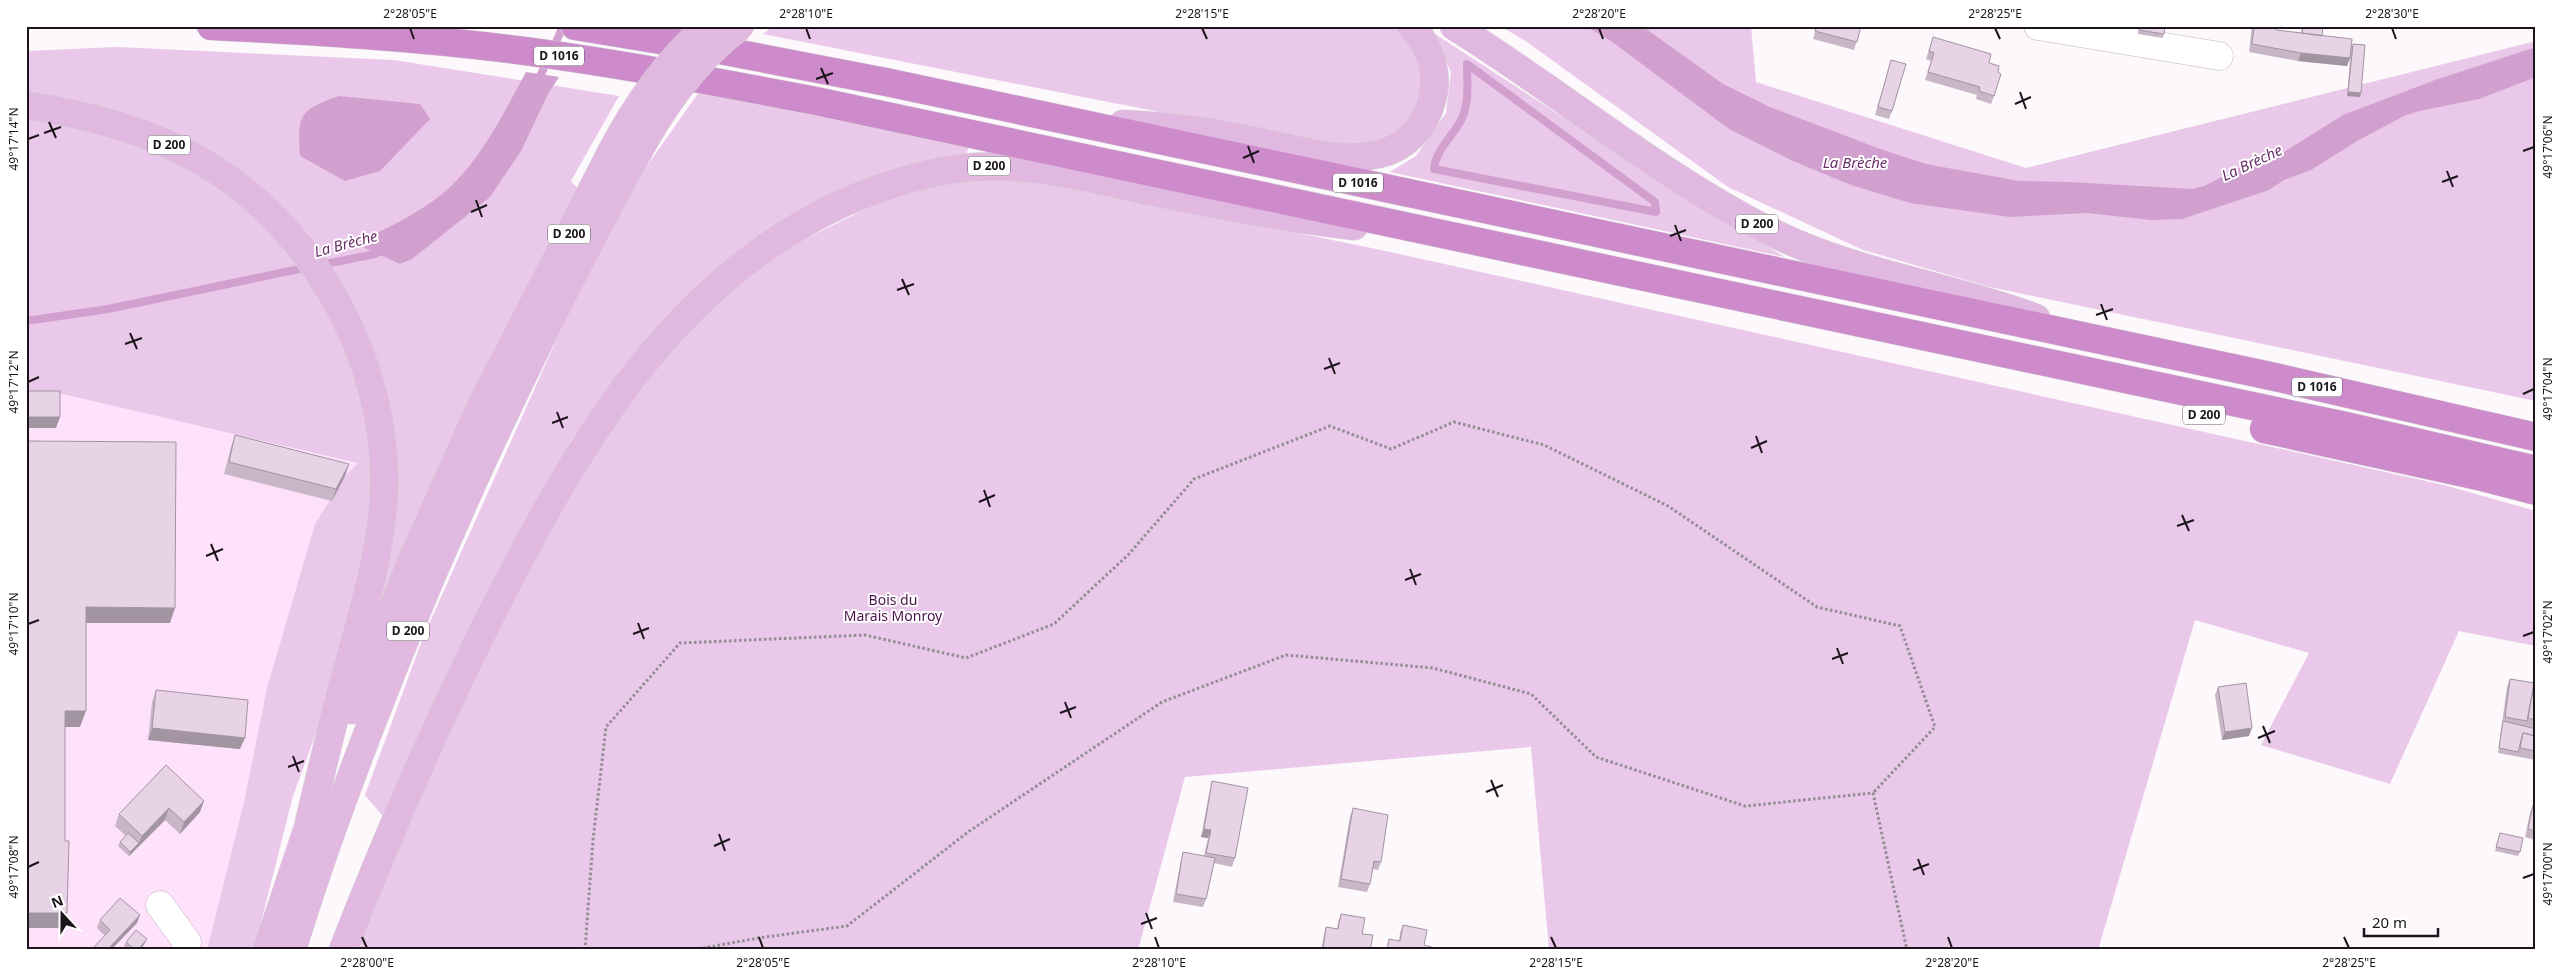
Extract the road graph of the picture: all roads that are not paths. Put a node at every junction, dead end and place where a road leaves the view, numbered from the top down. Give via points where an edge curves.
1 (211, 26) edge
2 (575, 26) edge
3 (707, 26) edge
4 (740, 26) edge
5 (1411, 26) edge
6 (1454, 26) edge
7 (2038, 26) edge
8 (2219, 56) dead end
9 (26, 105) edge
10 (1064, 120) junction
11 (622, 156) junction
12 (1474, 241) junction
13 (1876, 327) junction
14 (2098, 341) junction
15 (2536, 437) edge
16 (2536, 470) edge
17 (2536, 491) edge
18 (309, 823) junction
19 (160, 905) dead end
20 (185, 950) edge
21 (267, 950) edge
22 (292, 950) edge
23 (343, 950) edge

1 - 12 highway, D 1016 via 396,37 600,62 910,119
2 - 10 highway, D 1016 via 830,71
3 - 11 main road, D 200, bridge via 656,79 633,111
4 - 11 main road, D 200, bridge via 714,48
5 - 10 main road via 1424,42 1432,64 1435,76 1432,100 1424,120 1410,137 1401,145 1379,154 1333,155 1206,131
6 - 14 main road, D 200 via 1649,160 1768,230 1834,258 1997,303
7 - 8 street
9 - 18 main road, D 200 via 114,124 180,150 236,184 259,203 309,259 341,309 362,359 384,447 384,491 374,568
10 - 14 highway, D 1016
11 - 18 main road, D 200 via 510,345 446,482 379,641
11 - 22 main road, D 200 via 452,527 362,749
12 - 13 highway, D 1016
12 - 23 main road, D 200 via 1261,214 1076,176 994,166 940,172 877,190 832,208 778,238 735,270 663,340 623,389 575,460 519,560 452,695 392,827
13 - 16 highway, D 1016
13 - 17 highway, D 200 via 2219,419
14 - 15 highway, D 1016 via 2275,377
18 - 21 main road, D 200
19 - 20 street via 187,942

